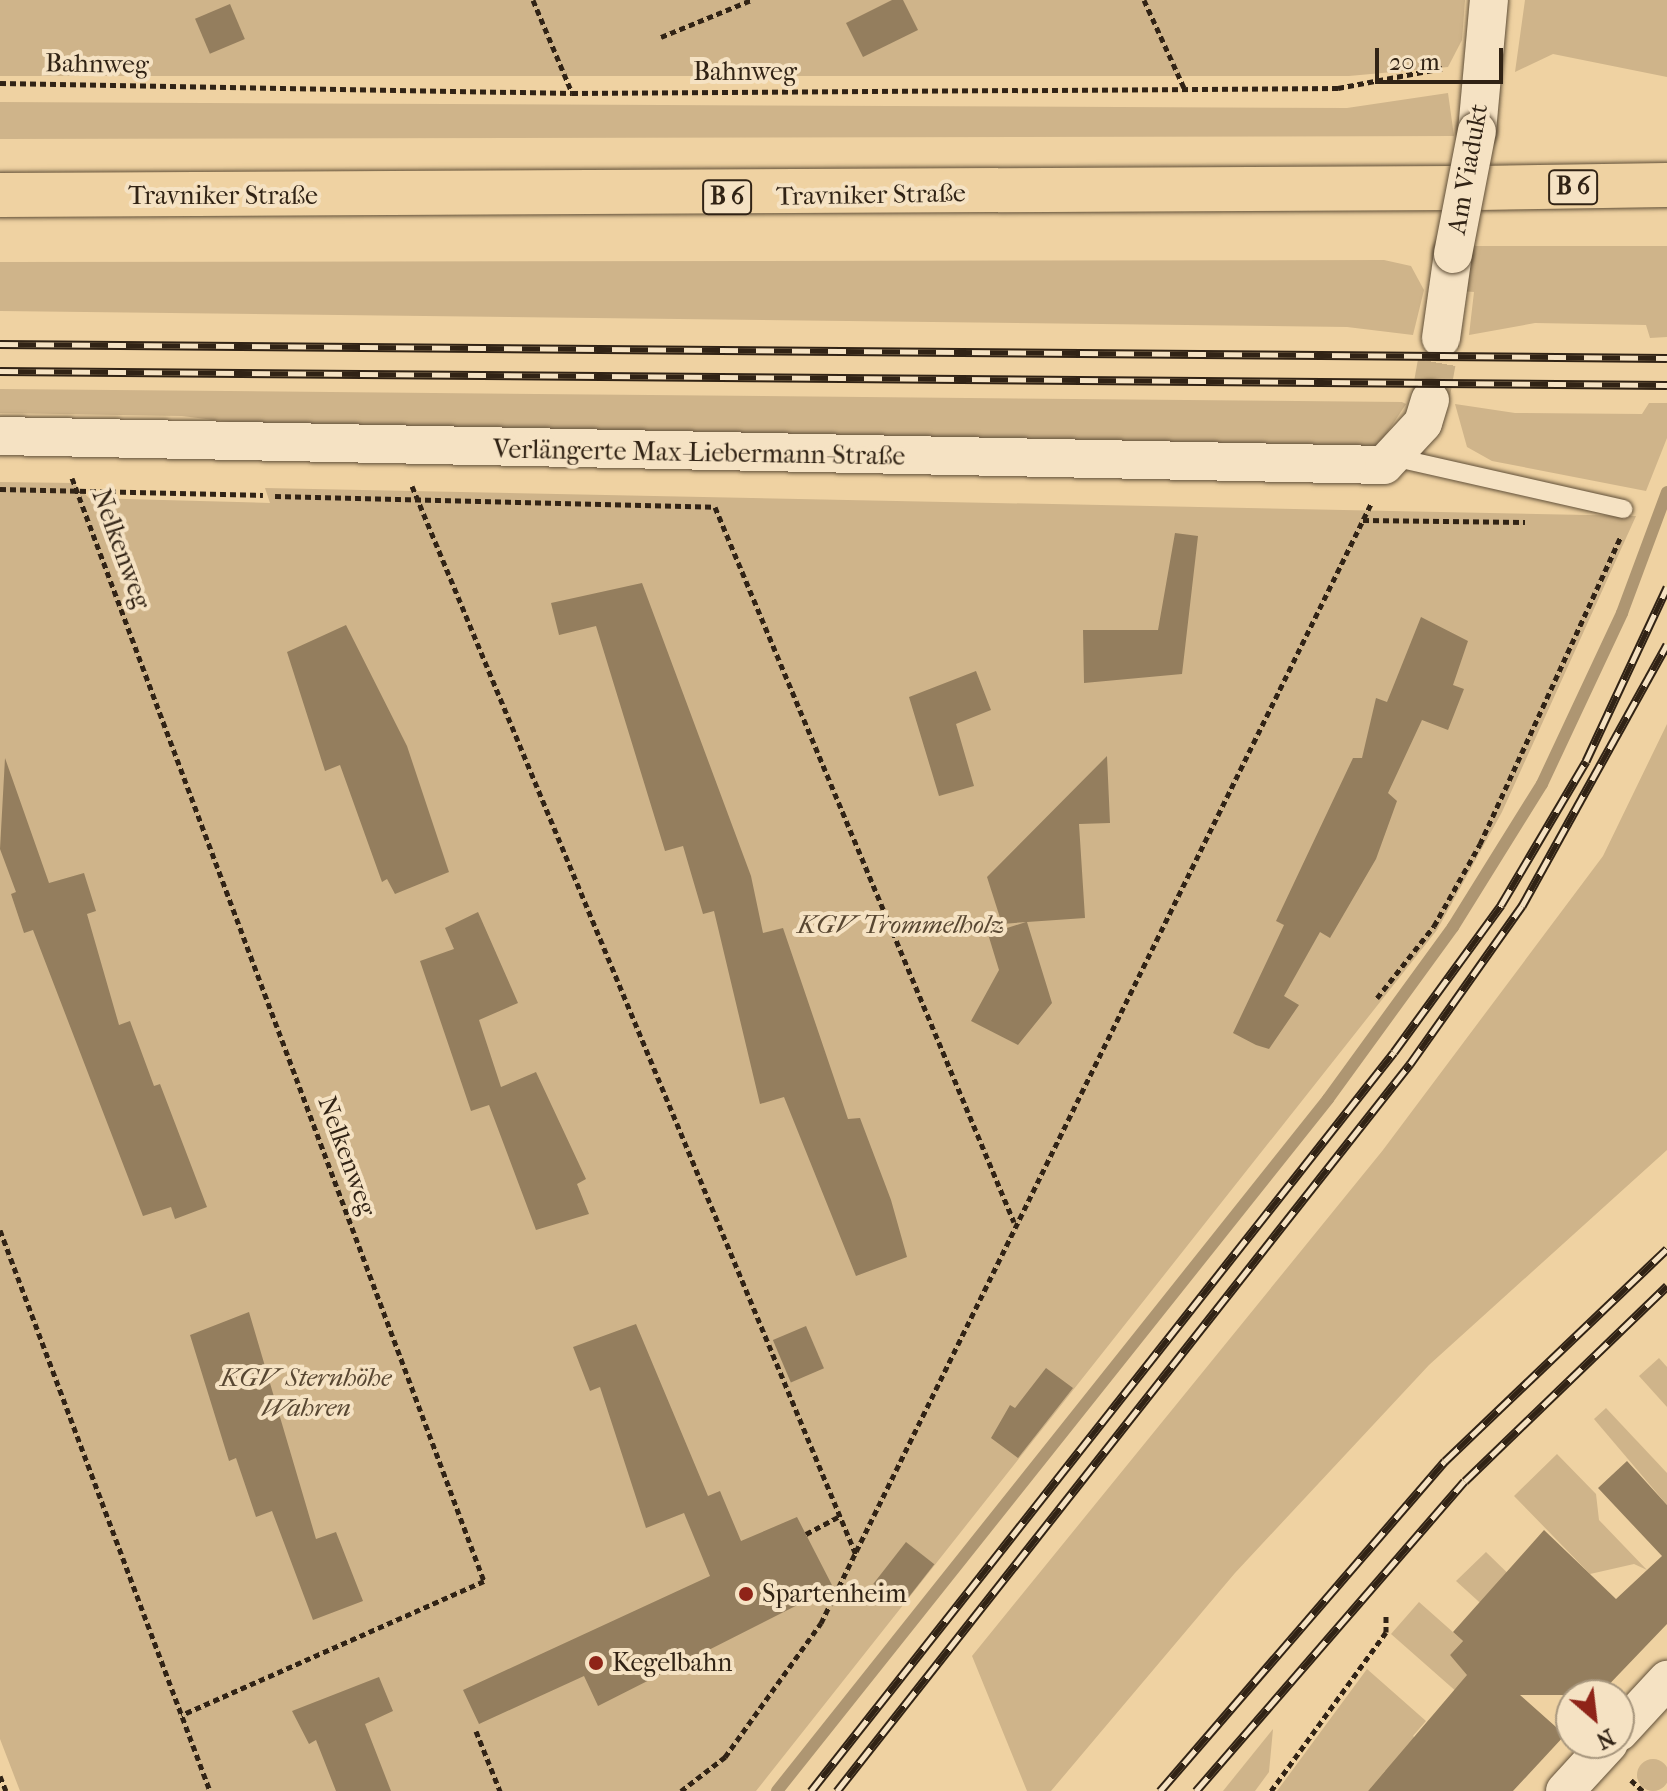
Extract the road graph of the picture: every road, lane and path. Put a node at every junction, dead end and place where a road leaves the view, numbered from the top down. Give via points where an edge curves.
1 (533, 0) edge
2 (751, 0) edge
3 (1144, 0) edge
4 (1489, 0) edge
5 (661, 37) dead end
6 (1487, 59) junction
7 (0, 83) edge
8 (1185, 90) junction
9 (572, 93) junction
10 (1667, 185) edge
11 (0, 195) edge
12 (1441, 338) tunnel mouth
13 (1430, 400) tunnel mouth
14 (0, 436) edge
15 (56, 436) junction
16 (410, 449) junction
17 (1390, 461) junction
18 (0, 489) edge
19 (77, 490) junction
20 (263, 495) dead end
21 (275, 496) dead end
22 (415, 500) junction
23 (1625, 516) joint
24 (1363, 520) junction
25 (1534, 522) dead end
26 (1377, 998) dead end
27 (1014, 1222) junction
28 (0, 1230) edge
29 (840, 1516) junction
30 (806, 1534) dead end
31 (857, 1556) junction
32 (1386, 1614) dead end
33 (1667, 1680) edge
34 (181, 1715) junction
35 (1635, 1715) edge
36 (476, 1731) dead end
37 (1615, 1759) edge
38 (1618, 1759) edge
39 (0, 1776) edge
40 (6, 1791) edge
41 (210, 1791) edge
42 (500, 1791) edge
43 (681, 1791) edge
44 (1271, 1791) edge
45 (1565, 1791) edge
46 (1643, 1791) edge

1 - 9 path
2 - 5 path
3 - 8 path
4 - 6 street, Am Viadukt
6 - 8 path, Bahnweg via 1338,88
6 - 12 street, Am Viadukt, bridge
7 - 9 path, Bahnweg
8 - 9 path, Bahnweg
10 - 11 main road, Travniker Straße / B 6
13 - 17 street via 1423,423
14 - 15 street, Verlängerte Max-Liebermann-Straße
15 - 16 street, Verlängerte Max-Liebermann-Straße
15 - 19 path, Nelkenweg
16 - 17 street, Verlängerte Max-Liebermann-Straße
16 - 22 path
17 - 23 lane
17 - 24 path
18 - 19 path
19 - 20 path
19 - 34 path, Nelkenweg via 484,1581
21 - 22 path
22 - 27 path via 715,507
22 - 29 path
23 - 26 path via 1480,844 1434,926
24 - 25 path
24 - 27 path
27 - 31 path
28 - 34 path
29 - 30 path
29 - 31 path
31 - 43 path via 777,1688 725,1757
32 - 44 path via 1386,1632
33 - 35 street
34 - 41 path
36 - 42 path
37 - 45 street
38 - 46 path
39 - 40 path

